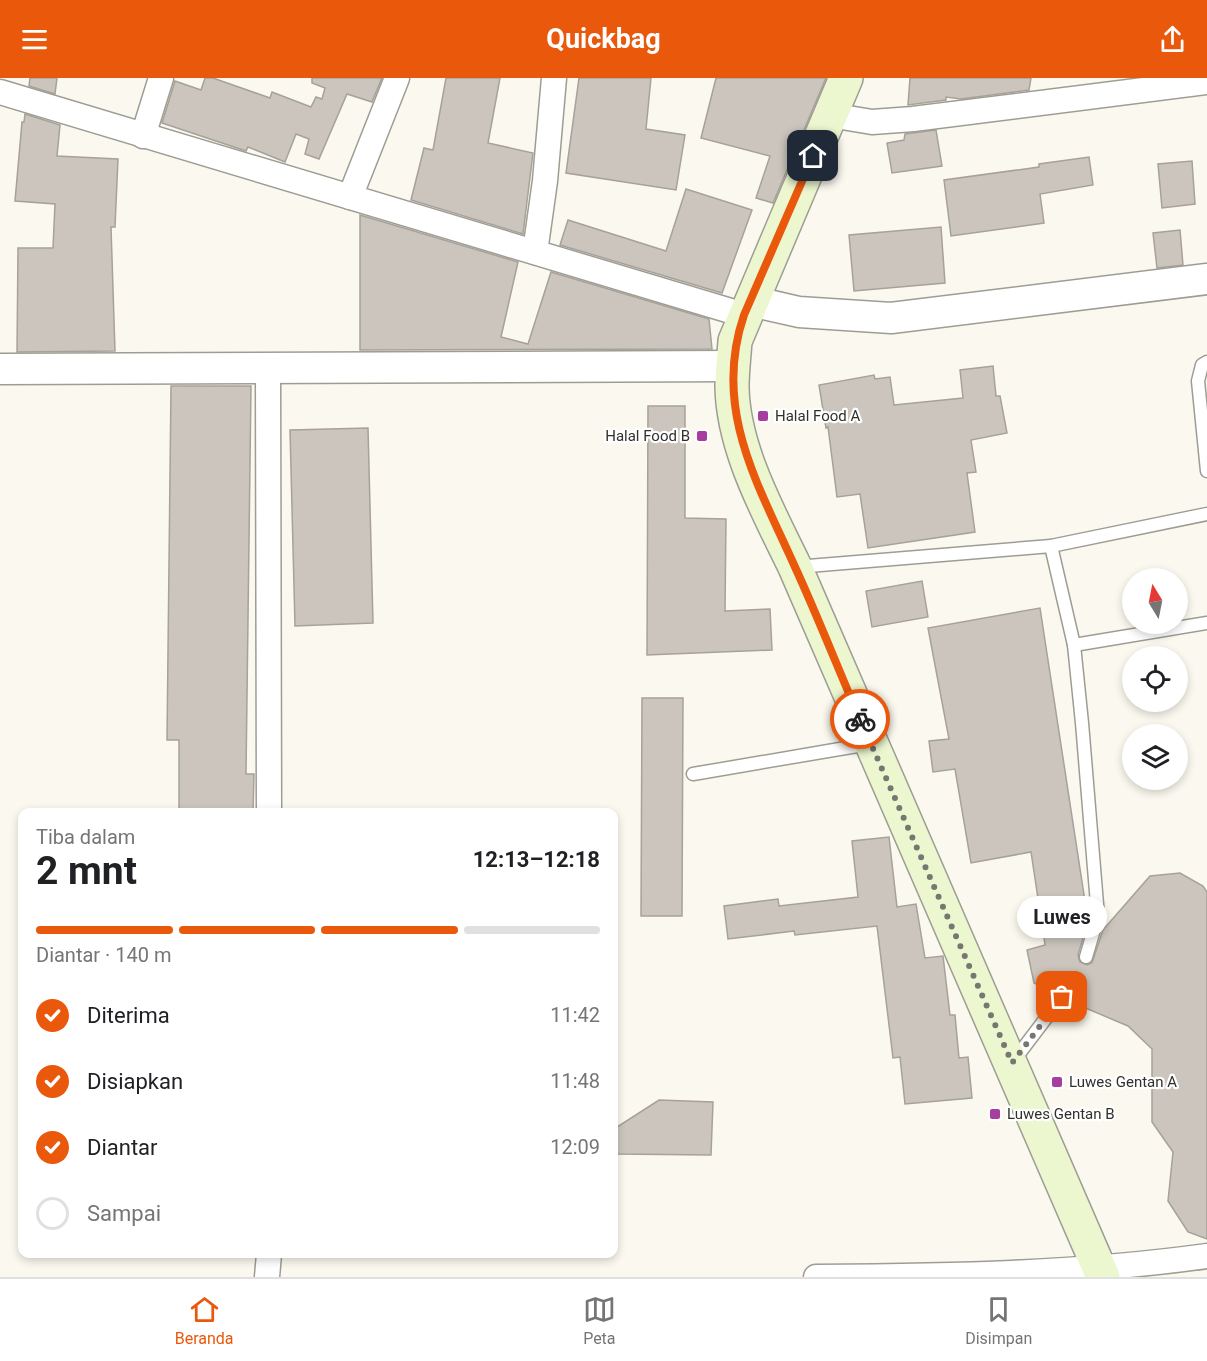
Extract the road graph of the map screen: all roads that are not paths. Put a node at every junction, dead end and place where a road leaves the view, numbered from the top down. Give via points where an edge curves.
1 (161, 78) edge
2 (397, 78) edge
3 (554, 78) edge
4 (846, 78) edge
5 (1207, 82) edge
6 (0, 92) edge
7 (831, 115) junction
8 (143, 136) junction
9 (350, 197) junction
10 (535, 252) junction
11 (1207, 279) edge
12 (748, 308) junction
13 (1207, 362) edge
14 (733, 366) junction
15 (268, 368) junction
16 (0, 369) edge
17 (1207, 471) edge
18 (1207, 514) edge
19 (1051, 546) junction
20 (795, 567) junction
21 (1207, 623) edge
22 (1074, 645) junction
23 (870, 743) junction
24 (693, 774) dead end
25 (269, 808) edge
26 (1086, 957) dead end
27 (1062, 997) dead end
28 (1012, 1063) junction
29 (1207, 1256) edge
30 (269, 1258) edge
31 (1101, 1272) edge
32 (267, 1277) edge
33 (816, 1277) edge

1 - 8 street
2 - 9 street
3 - 10 street
4 - 7 main road
5 - 7 street via 913,120 872,122
6 - 8 street
7 - 12 main road
8 - 9 street
9 - 10 street
10 - 12 street
11 - 12 street via 891,318
12 - 14 main road via 735,341
13 - 17 lane via 1202,365 1198,381
14 - 15 street
14 - 20 main road via 735,416 747,455 758,489
15 - 16 street
15 - 25 street
18 - 19 lane
19 - 20 lane
19 - 22 lane
20 - 23 main road
21 - 22 lane
22 - 26 lane via 1098,916
23 - 24 lane
23 - 28 main road
27 - 28 lane
28 - 31 main road
29 - 31 street
30 - 32 street
31 - 33 street

